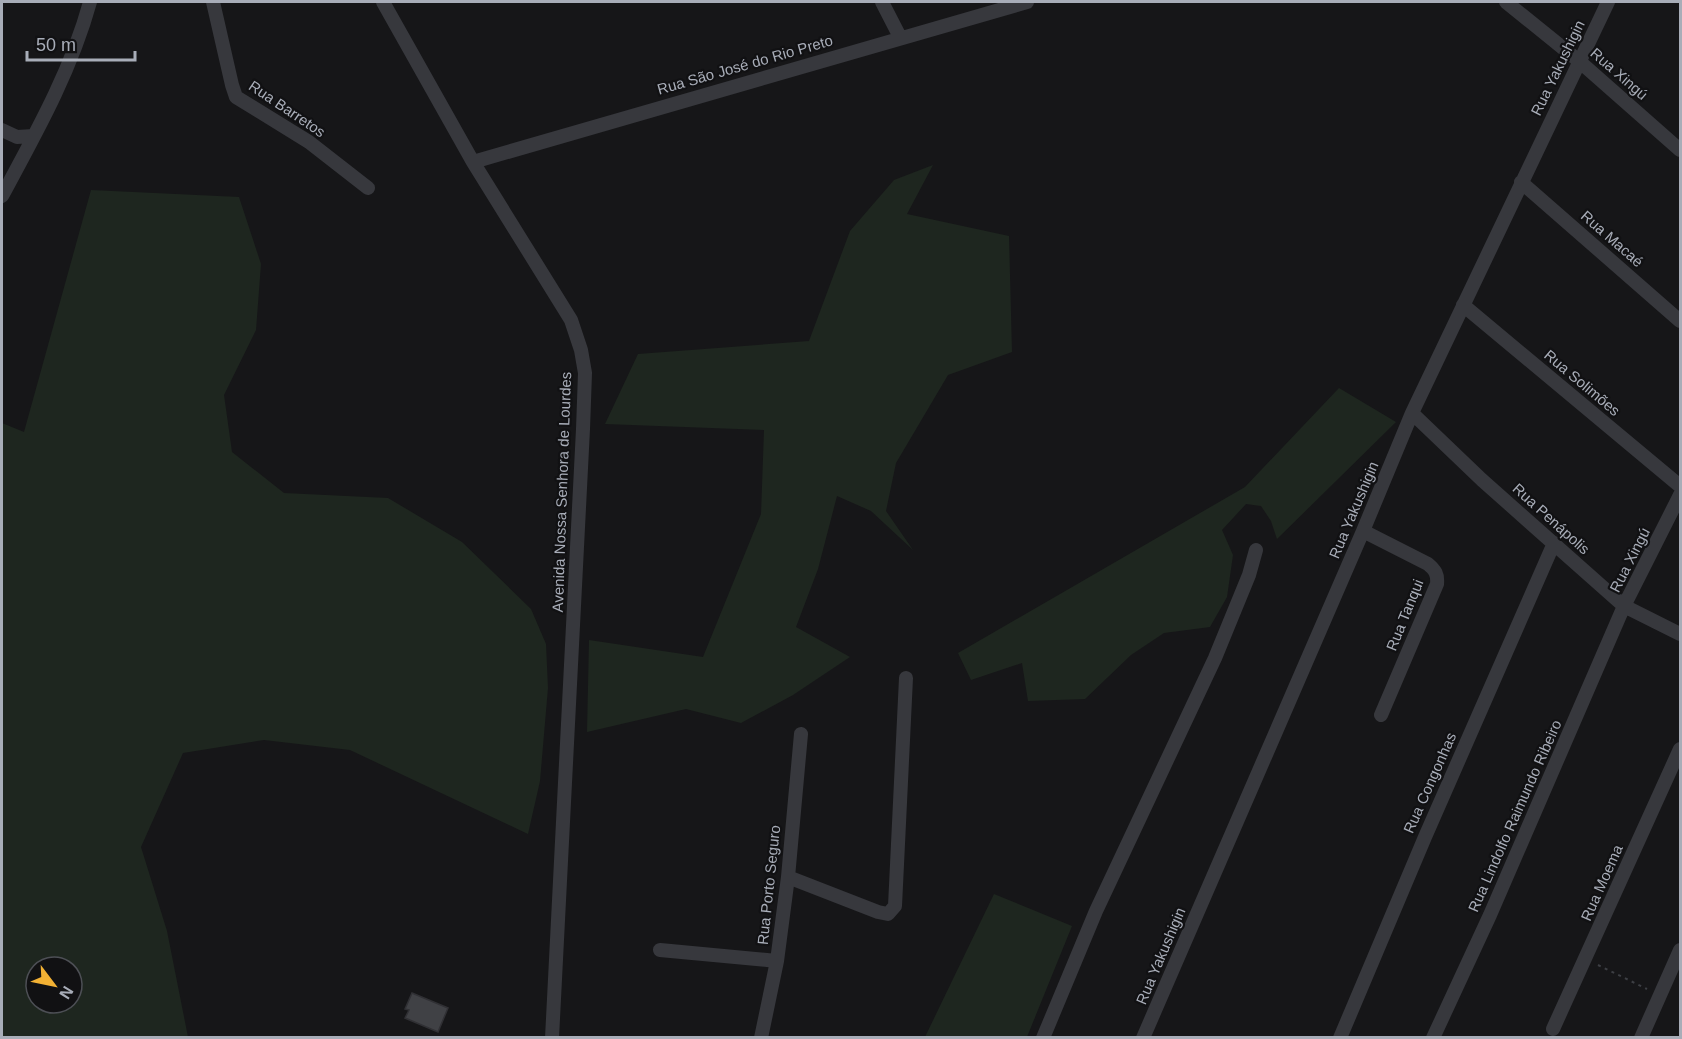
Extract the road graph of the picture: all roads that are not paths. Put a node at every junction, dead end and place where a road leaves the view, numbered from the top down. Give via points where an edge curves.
1 (90, 2) edge
2 (213, 2) edge
3 (383, 2) edge
4 (882, 2) edge
5 (1027, 2) edge
6 (1506, 2) edge
7 (1608, 2) edge
8 (900, 37) junction
9 (1579, 61) junction
10 (2, 130) edge
11 (34, 136) junction
12 (1680, 150) edge
13 (473, 162) junction
14 (1521, 182) junction
15 (368, 188) dead end
16 (2, 196) edge
17 (1463, 304) junction
18 (1680, 321) edge
19 (1412, 413) junction
20 (1680, 486) edge
21 (1680, 495) edge
22 (1363, 531) junction
23 (1554, 543) junction
24 (1256, 550) dead end
25 (1624, 606) junction
26 (1680, 634) edge
27 (906, 678) dead end
28 (1381, 715) dead end
29 (801, 734) dead end
30 (1680, 749) edge
31 (788, 877) junction
32 (660, 950) dead end
33 (1680, 950) edge
34 (777, 961) junction
35 (1553, 1029) dead end
36 (552, 1038) edge
37 (761, 1038) edge
38 (1043, 1038) edge
39 (1143, 1038) edge
40 (1340, 1038) edge
41 (1433, 1038) edge
42 (1641, 1038) edge

1 - 11 street via 77,45
2 - 15 street, Rua Barretos via 236,97 309,142
3 - 13 street, Avenida Nossa Senhora de Lourdes
4 - 8 street
5 - 8 street, Rua São José do Rio Preto
6 - 9 street, Rua Xingú
7 - 9 street, Rua Yakushigin
8 - 13 street, Rua São José do Rio Preto
9 - 12 street, Rua Xingú
9 - 14 street, Rua Yakushigin
10 - 11 street via 17,137
11 - 16 street
13 - 36 street, Avenida Nossa Senhora de Lourdes via 571,320 585,373
14 - 17 street, Rua Yakushigin
14 - 18 street, Rua Macaé
17 - 19 street, Rua Yakushigin
17 - 20 street, Rua Solimões
19 - 22 street, Rua Yakushigin
19 - 23 street, Rua Penápolis
21 - 25 street, Rua Xingú
22 - 28 street, Rua Tanqui via 1428,564 1438,577
22 - 39 street, Rua Yakushigin
23 - 25 street, Rua Penápolis
23 - 40 street, Rua Congonhas
24 - 38 street via 1250,575 1215,658 1096,911
25 - 26 street, Rua Penápolis
25 - 41 street, Rua Lindolfo Raimundo Ribeiro
27 - 31 street via 897,900 892,912 878,912
29 - 31 street, Rua Porto Seguro
30 - 35 street, Rua Moema
31 - 34 street, Rua Porto Seguro
32 - 34 street
33 - 42 street
34 - 37 street, Rua Porto Seguro

